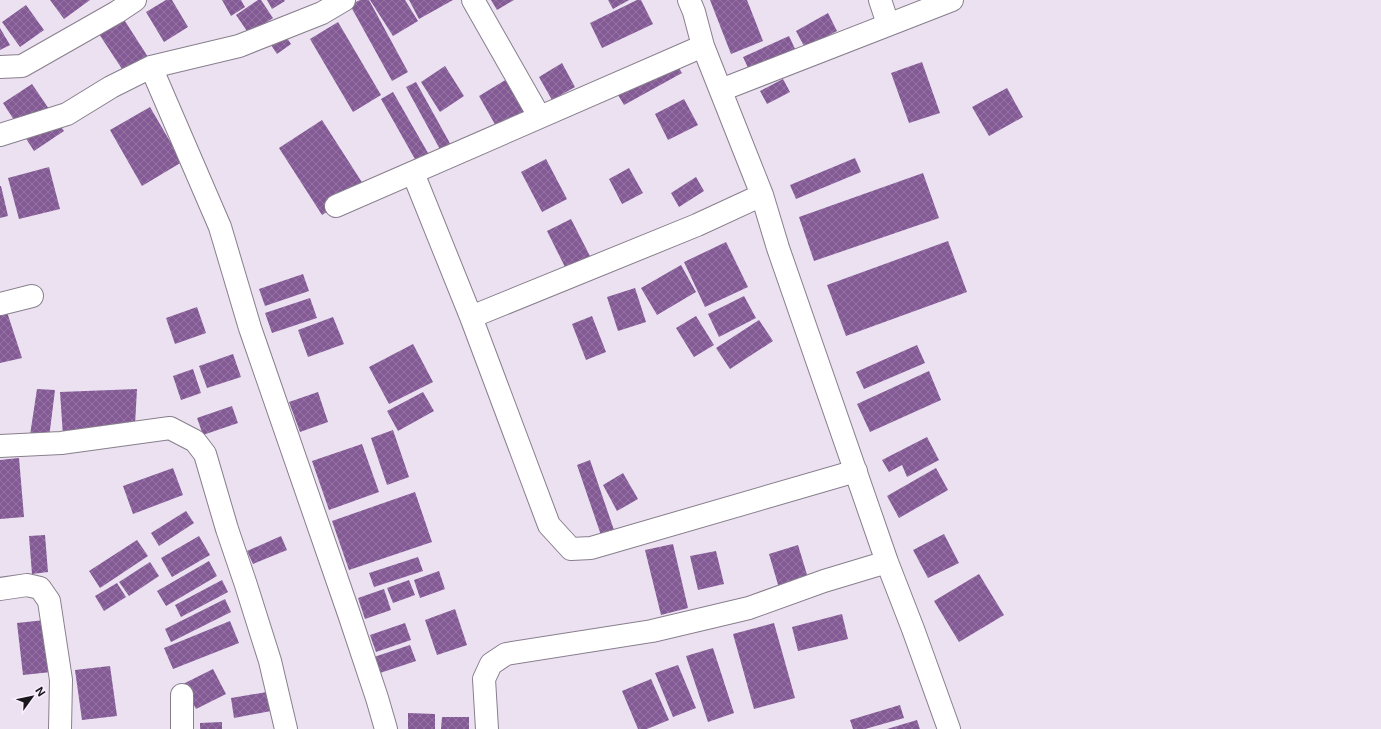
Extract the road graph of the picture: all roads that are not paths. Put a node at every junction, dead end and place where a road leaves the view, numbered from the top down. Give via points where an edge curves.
1 (135, 0) edge
2 (344, 0) edge
3 (473, 0) edge
4 (689, 0) edge
5 (880, 0) edge
6 (952, 0) edge
7 (888, 24) junction
8 (703, 46) junction
9 (0, 66) edge
10 (151, 68) junction
11 (721, 90) junction
12 (539, 116) junction
13 (0, 135) edge
14 (413, 173) junction
15 (762, 195) junction
16 (336, 206) dead end
17 (32, 296) dead end
18 (0, 304) edge
19 (470, 317) junction
20 (0, 446) edge
21 (856, 471) junction
22 (887, 562) junction
23 (0, 588) edge
24 (182, 695) dead end
25 (60, 729) edge
26 (182, 729) edge
27 (286, 729) edge
28 (386, 729) edge
29 (487, 729) edge
30 (949, 729) edge

1 - 9 street via 22,66
2 - 10 street via 322,13 239,46
3 - 12 street
4 - 8 street
5 - 7 street
6 - 7 street
7 - 11 street
8 - 11 street
8 - 12 street
10 - 13 street via 111,87 67,114
10 - 28 street via 220,227 250,328
11 - 15 street
12 - 14 street
14 - 16 street
14 - 19 street
15 - 19 street via 697,225
15 - 21 street
17 - 18 street
19 - 21 street via 549,525 571,549 591,548
20 - 27 street via 61,443 170,428 195,442 205,454 270,661
21 - 22 street
22 - 29 street via 742,610 652,631 506,654 491,664 484,679
22 - 30 street
23 - 25 street via 27,585 40,588 49,601 61,680
24 - 26 street

